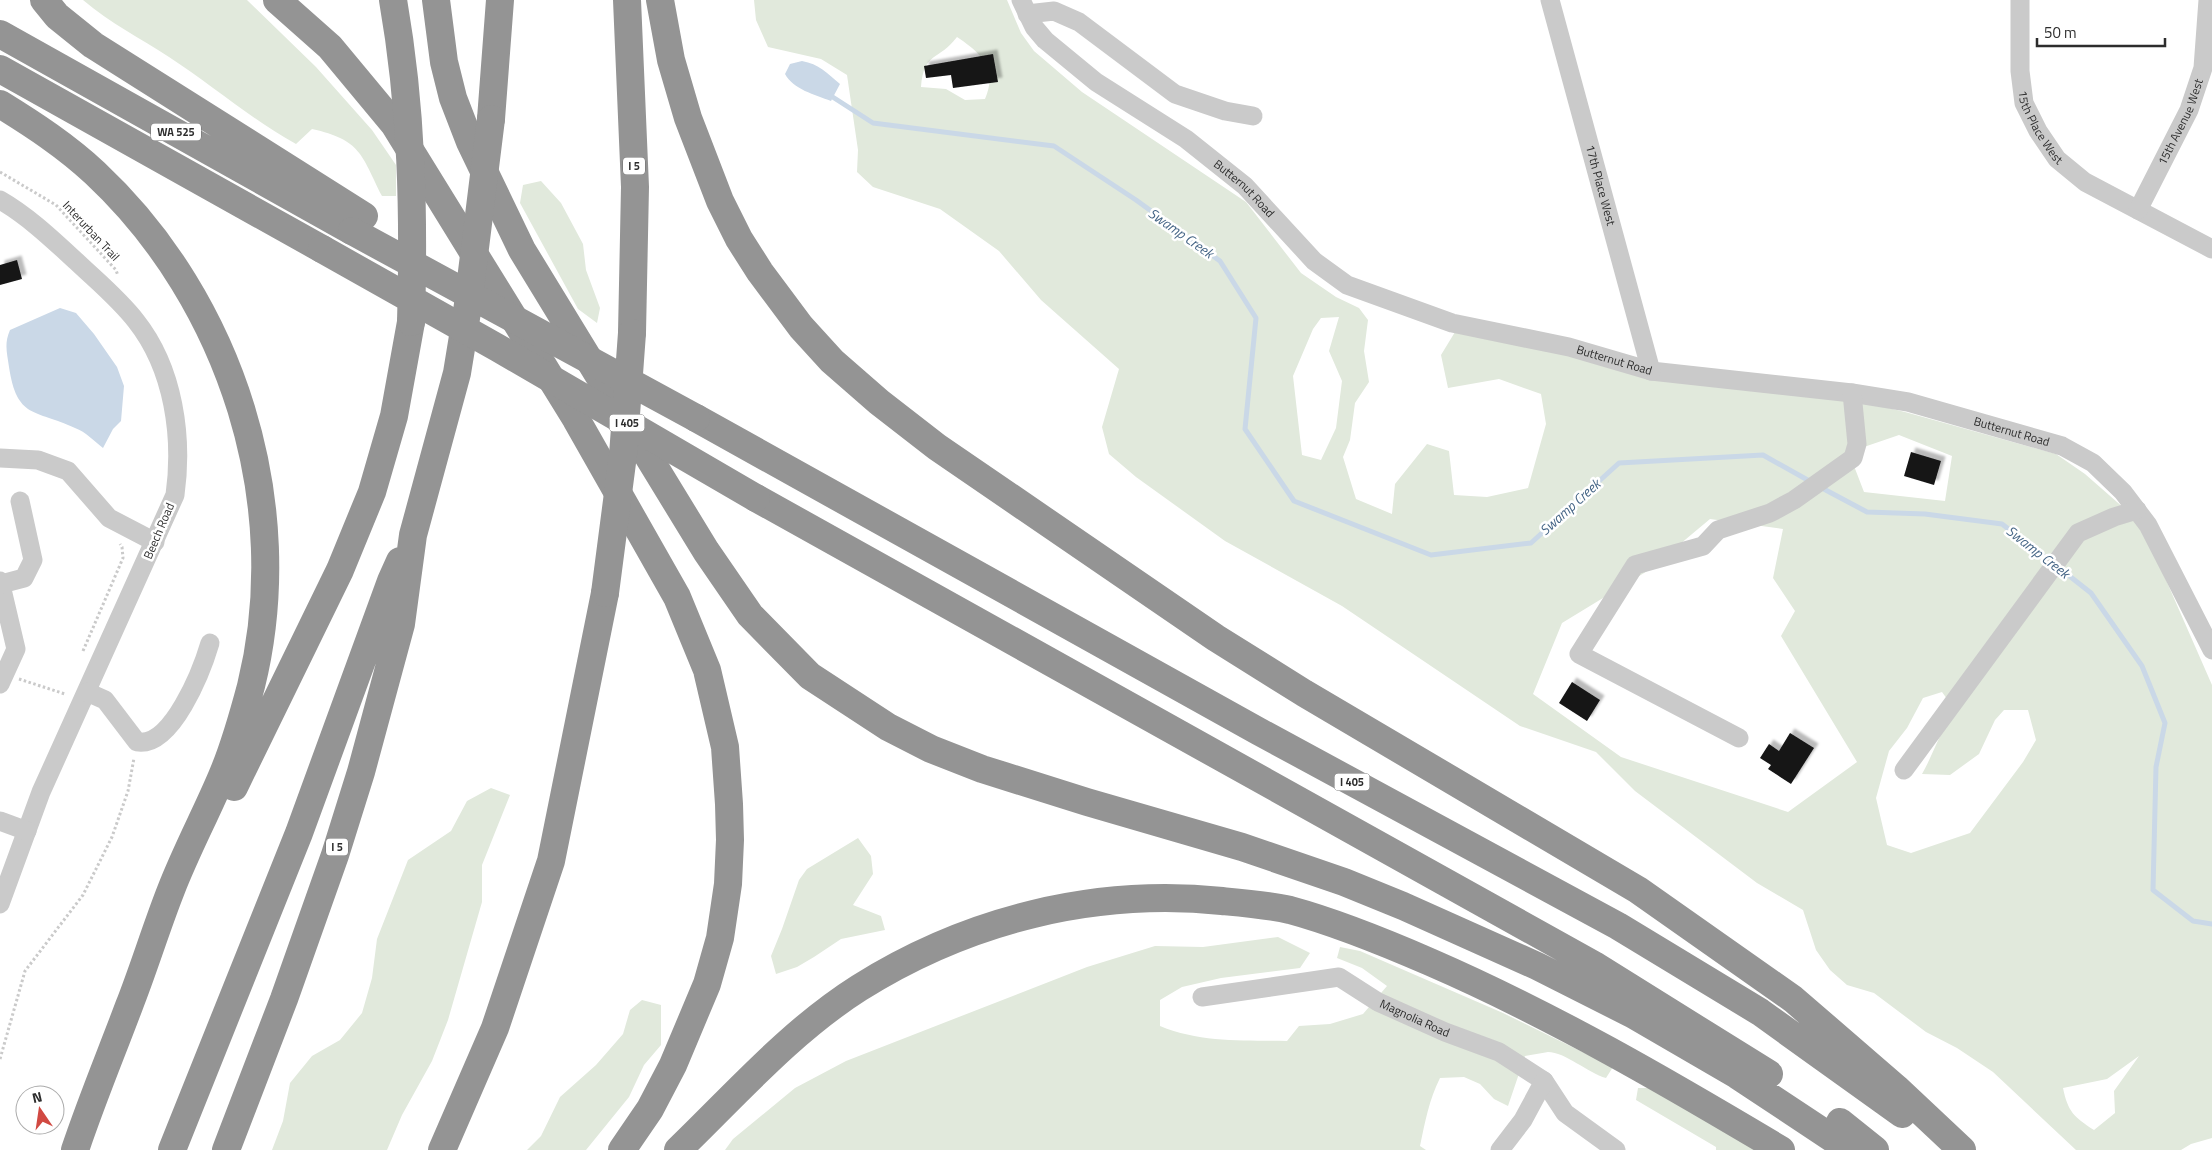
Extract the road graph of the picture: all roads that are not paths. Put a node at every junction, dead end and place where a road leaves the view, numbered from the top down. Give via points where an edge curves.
1 (44, 0) edge
2 (276, 0) edge
3 (393, 0) edge
4 (436, 0) edge
5 (500, 0) edge
6 (627, 0) edge
7 (660, 0) edge
8 (1550, 0) edge
9 (2020, 0) edge
10 (2208, 0) edge
11 (1024, 7) edge
12 (0, 34) edge
13 (0, 69) edge
14 (0, 104) edge
15 (1254, 116) dead end
16 (0, 200) edge
17 (2138, 210) junction
18 (358, 223) junction
19 (2212, 249) edge
20 (498, 348) joint
21 (1651, 371) junction
22 (1852, 393) junction
23 (0, 458) edge
24 (20, 501) dead end
25 (2137, 510) junction
26 (413, 535) junction
27 (155, 542) junction
28 (0, 582) edge
29 (210, 643) dead end
30 (2212, 650) edge
31 (2, 679) edge
32 (87, 692) junction
33 (1739, 738) dead end
34 (1904, 770) dead end
35 (0, 820) edge
36 (27, 831) junction
37 (0, 904) edge
38 (144, 967) junction
39 (1202, 996) dead end
40 (1544, 1081) junction
41 (75, 1150) edge
42 (172, 1150) edge
43 (226, 1150) edge
44 (442, 1150) edge
45 (622, 1150) edge
46 (678, 1150) edge
47 (1500, 1150) edge
48 (1616, 1150) edge
49 (1781, 1150) edge
50 (1850, 1150) edge
51 (1876, 1150) edge
52 (1950, 1150) edge
53 (1962, 1150) edge

1 - 18 highway via 57,16 93,45
2 - 45 highway via 330,46 394,124 581,427 678,597 707,670 725,747 729,804 728,884 720,938 707,984 673,1065 650,1109
3 - 38 highway, bridge via 402,53 411,148 413,222 411,322 394,416 372,492 336,579
4 - 50 highway via 444,62 453,98 470,142 522,250 706,551 750,615 810,676 888,726 931,749 982,769 1242,846 1344,882 1537,966 1664,1032 1737,1075
5 - 26 highway, I 5, bridge via 491,120 467,312 457,373
6 - 44 highway, I 5, bridge via 635,188 632,333 623,455 604,593 550,861 495,1028
7 - 53 highway via 671,60 688,118 720,201 739,239 801,327 859,384 937,447 1216,638 1638,890 1793,999
8 - 21 street, 17th Place West
9 - 17 street, 15th Place West via 2020,71 2024,103 2038,131 2057,159 2085,182
10 - 17 street, 15th Avenue West via 2203,68 2189,110
11 - 15 street via 1054,11 1079,22 1175,94 1225,111
11 - 21 street, Butternut Road via 1045,40 1096,82 1186,139 1245,186 1314,261 1347,285 1452,323 1569,347
12 - 18 highway, WA 525
13 - 20 highway, WA 525, bridge
14 - 38 highway via 61,143 97,174 158,245 186,285 220,352 246,424 255,463 261,507 264,590 260,638 251,685 223,774 172,888
16 - 27 street, Beech Road via 55,242 118,300 152,344 172,399 179,464 175,495
17 - 19 street, 15th Place West
18 - 52 highway, I 405, bridge via 606,361 737,441 1258,731 1618,926 1760,1012
20 - 51 highway, I 405, bridge via 756,498 1594,965 1845,1124
21 - 22 street, Butternut Road
22 - 25 street, Butternut Road via 1908,402 2062,446 2093,463
22 - 33 street via 1857,444 1853,458 1794,500 1770,513 1718,530 1703,546 1635,565 1579,654
23 - 27 street via 38,460 68,471 109,518
24 - 28 street via 33,560 24,578
25 - 30 street, Butternut Road via 2148,525
25 - 34 street via 2078,533
26 - 42 highway via 390,581 299,834
26 - 43 highway, I 5 via 401,624 361,772 287,991
27 - 32 street, Beech Road
28 - 31 street via 16,649
29 - 32 street via 186,701 170,725 147,744 137,742 105,700
32 - 36 street, Beech Road via 41,792
35 - 36 street
36 - 37 street, Beech Road
38 - 41 highway
39 - 40 street, Magnolia Road via 1339,976 1378,1002 1499,1052
40 - 47 street via 1523,1120
40 - 48 street via 1565,1113
46 - 49 highway via 818,1018 857,989 902,963 947,941 1030,914 1118,899 1158,898 1196,898 1287,910 1345,927 1490,988 1619,1055

